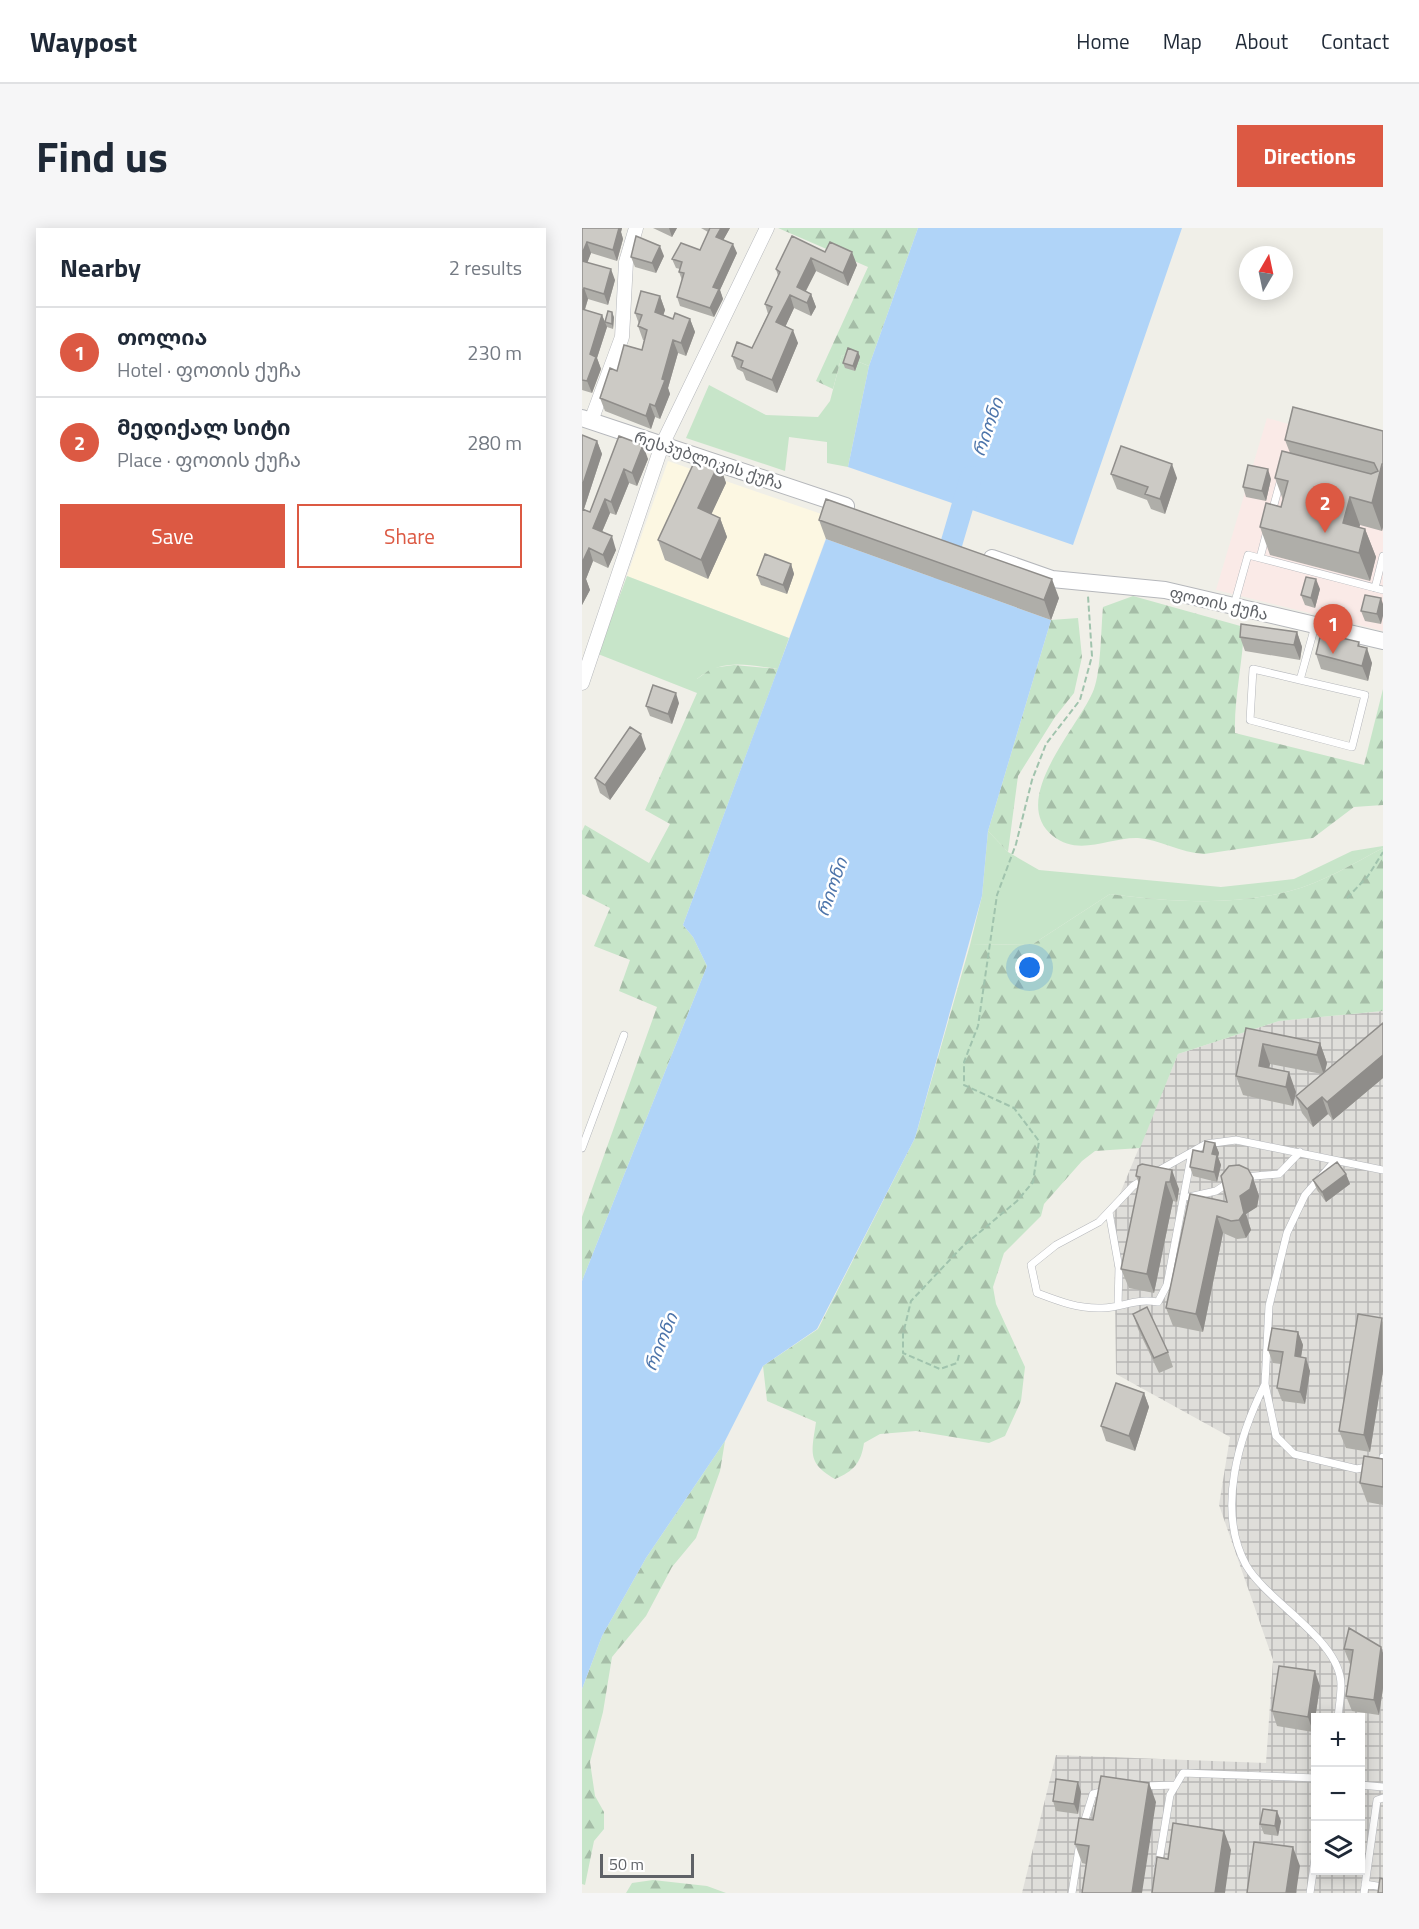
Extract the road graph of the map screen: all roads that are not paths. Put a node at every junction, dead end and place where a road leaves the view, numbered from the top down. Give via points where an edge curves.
1 (636, 228) edge
2 (767, 228) edge
3 (587, 420) edge
4 (662, 445) junction
5 (1283, 471) edge
6 (858, 511) edge
7 (977, 552) edge
8 (1383, 556) edge
9 (1260, 558) junction
10 (1375, 588) junction
11 (1383, 590) edge
12 (1234, 606) junction
13 (1315, 626) junction
14 (1383, 640) edge
15 (1300, 680) junction
16 (582, 683) edge
17 (624, 1035) dead end
18 (582, 1148) edge
19 (1192, 1152) junction
20 (1300, 1152) junction
21 (1334, 1162) junction
22 (1383, 1170) edge
23 (1183, 1198) junction
24 (1109, 1212) junction
25 (1118, 1305) junction
26 (1264, 1384) junction
27 (1383, 1461) edge
28 (1338, 1713) edge
29 (1311, 1778) edge
30 (1176, 1785) junction
31 (1365, 1785) edge
32 (1130, 1786) edge
33 (1383, 1786) edge
34 (1110, 1789) edge
35 (1383, 1798) edge
36 (1313, 1875) edge
37 (1156, 1881) edge
38 (1365, 1884) junction
39 (1383, 1887) edge
40 (1072, 1893) edge
41 (1310, 1893) edge
42 (1364, 1893) edge

1 - 3 street via 626,262 622,337
2 - 4 street
3 - 4 street, რესპუბლიკის ქუჩა
4 - 6 street, რესპუბლიკის ქუჩა
4 - 16 street
5 - 9 lane
7 - 12 street, ფოთის ქუჩა via 1052,579 1165,590
8 - 10 lane
9 - 10 lane
9 - 12 lane via 1248,555
10 - 11 lane
12 - 13 street, ფოთის ქუჩა
13 - 14 street, ფოთის ქუჩა
13 - 15 lane
15 - 15 lane via 1365,695 1352,747 1250,720 1253,669
17 - 18 lane
19 - 20 lane via 1206,1144 1236,1140
19 - 23 lane
19 - 24 lane via 1133,1186
20 - 21 lane
20 - 23 lane via 1280,1174 1235,1178 1216,1191
21 - 22 lane
21 - 26 lane via 1305,1195 1287,1233 1269,1306
23 - 25 lane via 1167,1286 1158,1302 1140,1299
24 - 25 lane via 1119,1268
24 - 25 lane via 1031,1265 1037,1293 1072,1306
26 - 27 lane via 1276,1436 1294,1454 1357,1469
26 - 28 lane via 1252,1408 1239,1456 1232,1494 1233,1532 1247,1565 1273,1597 1330,1652 1341,1683
29 - 30 lane via 1183,1773
30 - 32 lane
30 - 37 lane via 1170,1795
31 - 33 lane
34 - 40 lane via 1093,1794 1082,1828
35 - 38 lane via 1377,1800
36 - 41 lane
38 - 39 lane
38 - 42 lane

